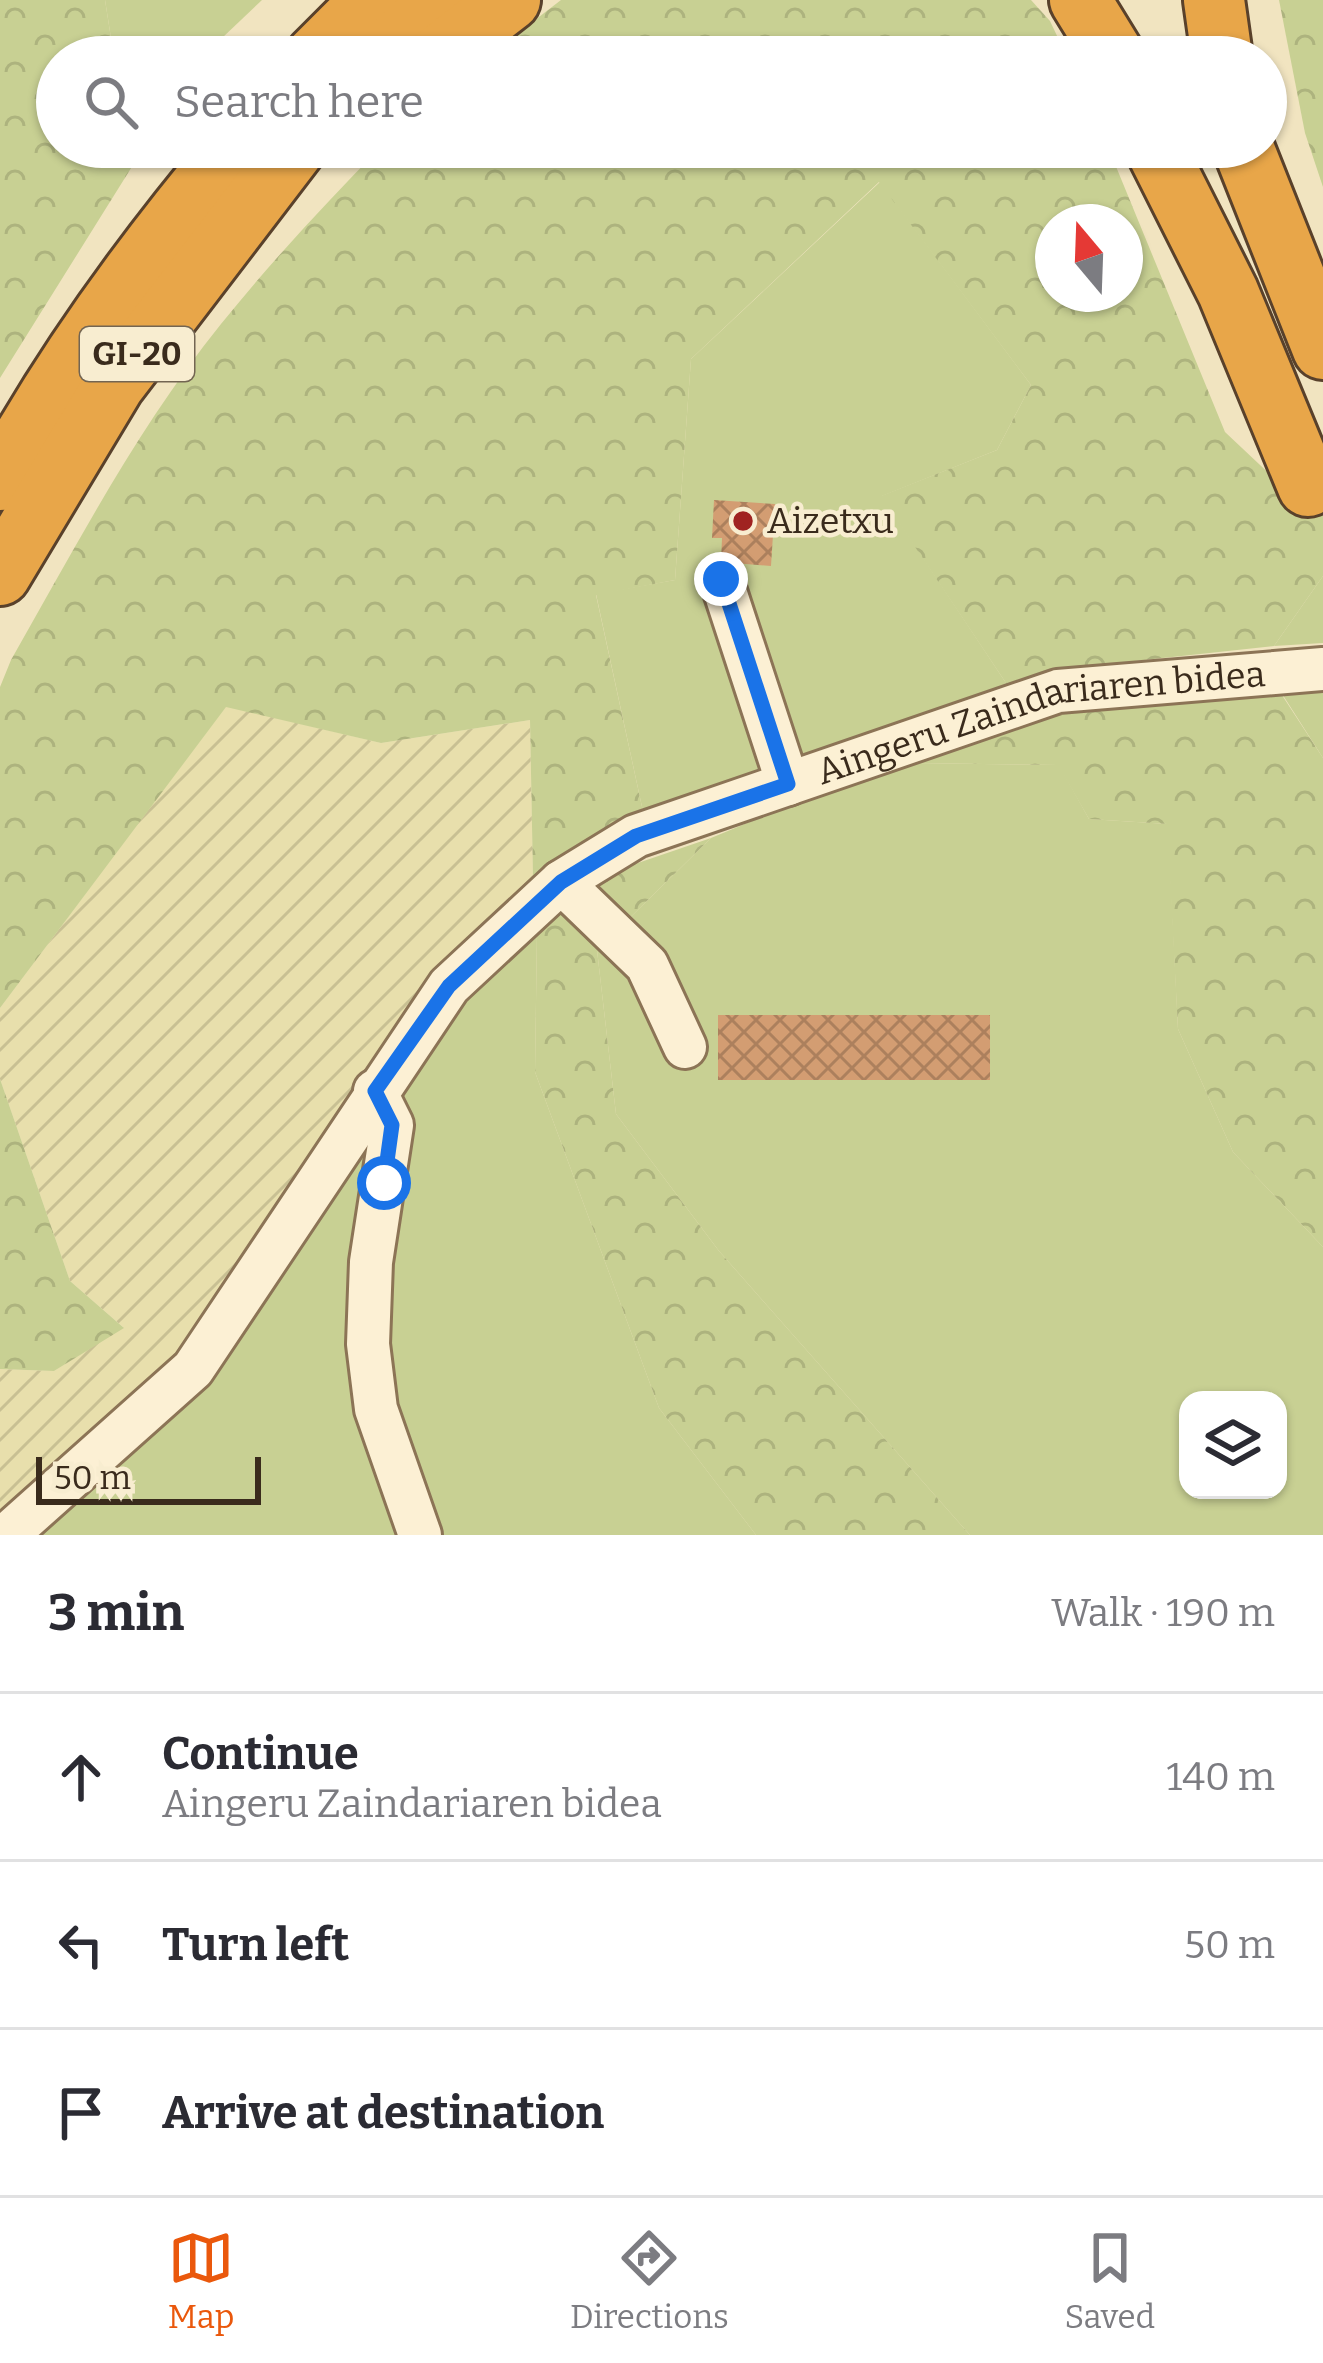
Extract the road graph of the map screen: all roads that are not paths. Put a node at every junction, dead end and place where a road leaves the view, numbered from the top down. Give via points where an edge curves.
1 (372, 0) edge
2 (442, 0) edge
3 (510, 0) edge
4 (1080, 0) edge
5 (1128, 0) edge
6 (1214, 0) edge
7 (336, 36) edge
8 (403, 36) edge
9 (464, 36) edge
10 (1101, 36) edge
11 (1141, 36) edge
12 (1219, 36) edge
13 (1166, 168) edge
14 (1186, 168) edge
15 (1251, 168) edge
16 (246, 170) edge
17 (1228, 292) junction
18 (1323, 349) edge
19 (0, 480) edge
20 (1308, 486) dead end
21 (0, 575) edge
22 (721, 579) dead end
23 (1323, 669) edge
24 (788, 784) junction
25 (561, 882) junction
26 (685, 1047) dead end
27 (375, 1091) junction
28 (7, 1535) edge
29 (420, 1535) edge

1 - 7 highway
2 - 8 highway
3 - 9 highway
4 - 10 highway
5 - 11 highway
6 - 12 highway
13 - 17 highway
14 - 17 highway
15 - 18 highway
16 - 19 highway, GI-20 via 178,212
16 - 21 highway, GI-20
17 - 20 highway
22 - 24 street
23 - 24 street, Aingeru Zaindariaren bidea via 1058,692
24 - 25 street, Aingeru Zaindariaren bidea via 636,836
25 - 26 street via 647,965
25 - 27 street, Aingeru Zaindariaren bidea via 449,986
27 - 28 street, Aingeru Zaindariaren bidea via 193,1369
27 - 29 street via 392,1125 368,1344 376,1408

